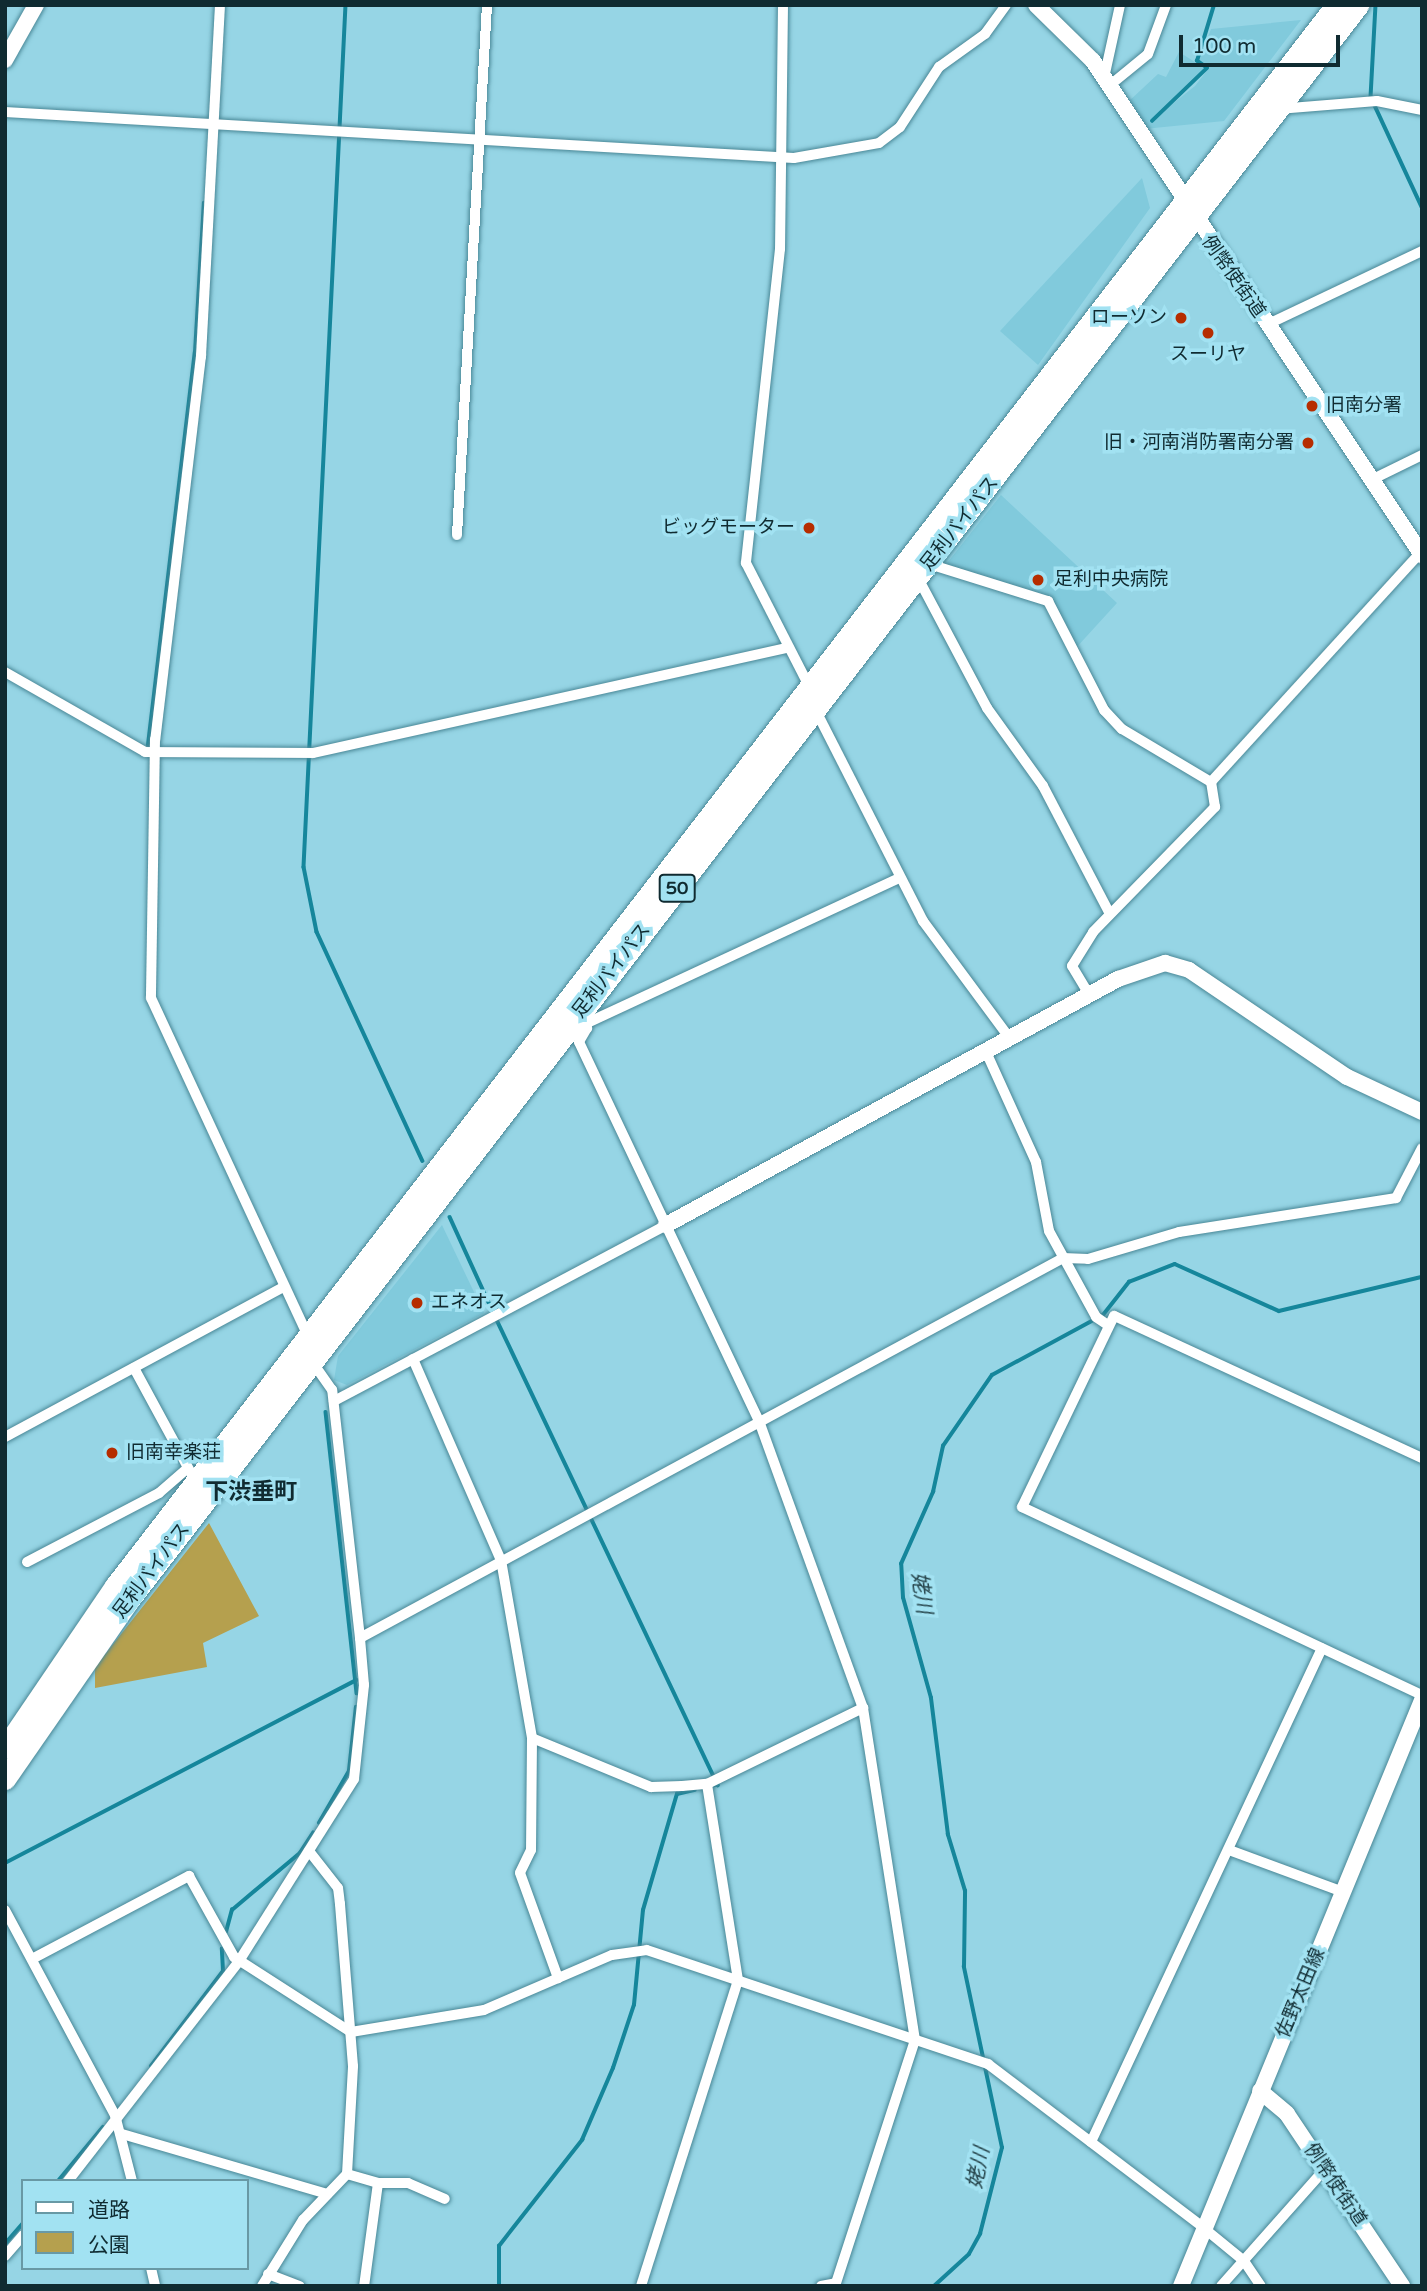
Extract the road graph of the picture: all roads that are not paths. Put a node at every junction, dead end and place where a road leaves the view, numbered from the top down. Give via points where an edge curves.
1 (36, 5) edge
2 (220, 5) edge
3 (487, 5) edge
4 (783, 5) edge
5 (1006, 5) edge
6 (1036, 5) edge
7 (1120, 5) edge
8 (1166, 5) edge
9 (1336, 5) edge
10 (1358, 5) edge
11 (5, 60) edge
12 (1107, 82) junction
13 (1278, 109) junction
14 (1422, 110) edge
15 (5, 112) edge
16 (214, 124) junction
17 (480, 139) junction
18 (781, 155) junction
19 (1188, 212) junction
20 (1422, 251) edge
21 (1266, 325) junction
22 (1422, 455) edge
23 (1371, 480) junction
24 (457, 535) dead end
25 (1421, 554) edge
26 (923, 571) junction
27 (786, 649) junction
28 (5, 672) edge
29 (809, 687) junction
30 (815, 711) junction
31 (154, 753) junction
32 (1211, 782) junction
33 (899, 878) junction
34 (1109, 912) junction
35 (1090, 996) junction
36 (583, 1018) junction
37 (1011, 1040) junction
38 (987, 1054) junction
39 (1422, 1112) edge
40 (1422, 1148) edge
41 (666, 1225) junction
42 (1063, 1258) junction
43 (284, 1287) junction
44 (1108, 1325) junction
45 (309, 1336) junction
46 (413, 1359) junction
47 (312, 1362) junction
48 (134, 1368) junction
49 (334, 1401) junction
50 (759, 1421) junction
51 (5, 1437) edge
52 (1422, 1458) edge
53 (193, 1474) junction
54 (501, 1560) junction
55 (27, 1562) dead end
56 (360, 1638) junction
57 (1322, 1648) junction
58 (1422, 1698) edge
59 (863, 1708) junction
60 (532, 1738) junction
61 (5, 1748) edge
62 (5, 1779) edge
63 (707, 1784) junction
64 (1229, 1850) junction
65 (309, 1851) junction
66 (1343, 1892) junction
67 (5, 1910) edge
68 (32, 1959) junction
69 (239, 1961) junction
70 (558, 1978) junction
71 (738, 1980) junction
72 (351, 2032) junction
73 (915, 2040) junction
74 (1260, 2091) junction
75 (119, 2129) junction
76 (1091, 2142) junction
77 (1324, 2169) junction
78 (347, 2174) junction
79 (70, 2179) edge
80 (132, 2179) edge
81 (378, 2183) junction
82 (327, 2194) junction
83 (445, 2199) dead end
84 (1205, 2229) junction
85 (21, 2237) edge
86 (5, 2256) edge
87 (1244, 2261) junction
88 (268, 2274) junction
89 (836, 2284) edge
90 (262, 2286) edge
91 (300, 2286) edge
92 (364, 2286) edge
93 (641, 2286) edge
94 (821, 2286) edge
95 (1181, 2286) edge
96 (1221, 2286) edge
97 (1261, 2286) edge
98 (1402, 2286) edge

1 - 11 main road
2 - 16 street
3 - 17 street
4 - 18 street
5 - 18 street via 985,34 939,67 900,127 879,143
6 - 12 main road, 例幣使街道 via 1079,44
7 - 12 street
8 - 12 street via 1148,54
9 - 19 highway, 足利バイパス / 50
10 - 13 highway, 足利バイパス / 50
12 - 19 main road, 例幣使街道
13 - 14 street via 1373,103
13 - 19 highway, 足利バイパス / 50
15 - 16 street
16 - 17 street
16 - 31 street via 201,356
17 - 18 street
17 - 24 street
18 - 27 street via 780,249 746,563
19 - 21 main road, 例幣使街道
19 - 26 highway, 足利バイパス / 50
19 - 29 highway, 足利バイパス / 50
20 - 21 street
21 - 23 main road, 例幣使街道
22 - 23 street
23 - 25 main road, 例幣使街道
25 - 32 street
26 - 30 highway, 足利バイパス / 50
26 - 32 street via 1048,601 1104,710 1122,729
26 - 34 street
27 - 29 street
27 - 31 street via 313,753
28 - 31 street
29 - 30 street
29 - 45 highway, 足利バイパス / 50
30 - 33 street
30 - 36 highway, 足利バイパス / 50
31 - 43 street via 154,1011
32 - 34 street via 1215,807
33 - 36 street
33 - 37 street via 923,921
34 - 35 street via 1072,965
35 - 37 main road
35 - 39 main road via 1138,969 1177,965 1347,1077
36 - 41 street via 579,1042
36 - 47 highway, 足利バイパス / 50
37 - 38 main road
38 - 41 main road
38 - 42 street via 1036,1162 1049,1231
40 - 42 street via 1396,1198 1179,1232 1088,1259
41 - 46 street
41 - 50 street
42 - 44 street via 1096,1317
42 - 50 street
43 - 45 street
43 - 48 street
44 - 52 street via 1114,1316
44 - 57 street via 1022,1507
45 - 47 street
45 - 53 highway, 足利バイパス / 50
46 - 49 street
46 - 54 street
47 - 49 street
47 - 62 highway, 足利バイパス / 50 via 129,1600
48 - 51 street
48 - 53 street
49 - 56 street
50 - 54 street
50 - 59 street
53 - 55 street
53 - 61 highway, 足利バイパス / 50
54 - 56 street
54 - 60 street
56 - 65 street via 364,1685 354,1779
57 - 58 street
57 - 64 street
58 - 66 main road, 佐野太田線
59 - 63 street
59 - 73 street
60 - 63 street via 651,1787
60 - 70 street via 531,1850 519,1864
63 - 71 street
64 - 66 street
64 - 76 street
65 - 69 street
65 - 72 street via 338,1888
66 - 74 main road, 佐野太田線
67 - 68 street
68 - 69 street via 188,1876
68 - 75 street
69 - 72 street
69 - 75 street
70 - 71 street via 634,1947
70 - 72 street via 484,2010
71 - 73 street
71 - 93 street
72 - 78 street
73 - 76 street via 988,2064
73 - 89 street
74 - 77 main road, 例幣使街道 via 1279,2104
74 - 84 main road, 佐野太田線
75 - 79 street
75 - 80 street
75 - 82 street
76 - 84 street
77 - 87 street
77 - 98 main road, 例幣使街道
78 - 81 street
78 - 82 street
81 - 83 street via 408,2183
81 - 92 street
82 - 88 street
84 - 87 street
84 - 95 main road, 佐野太田線
85 - 86 street
87 - 96 street
87 - 97 street
88 - 90 street
88 - 91 street
89 - 94 street

